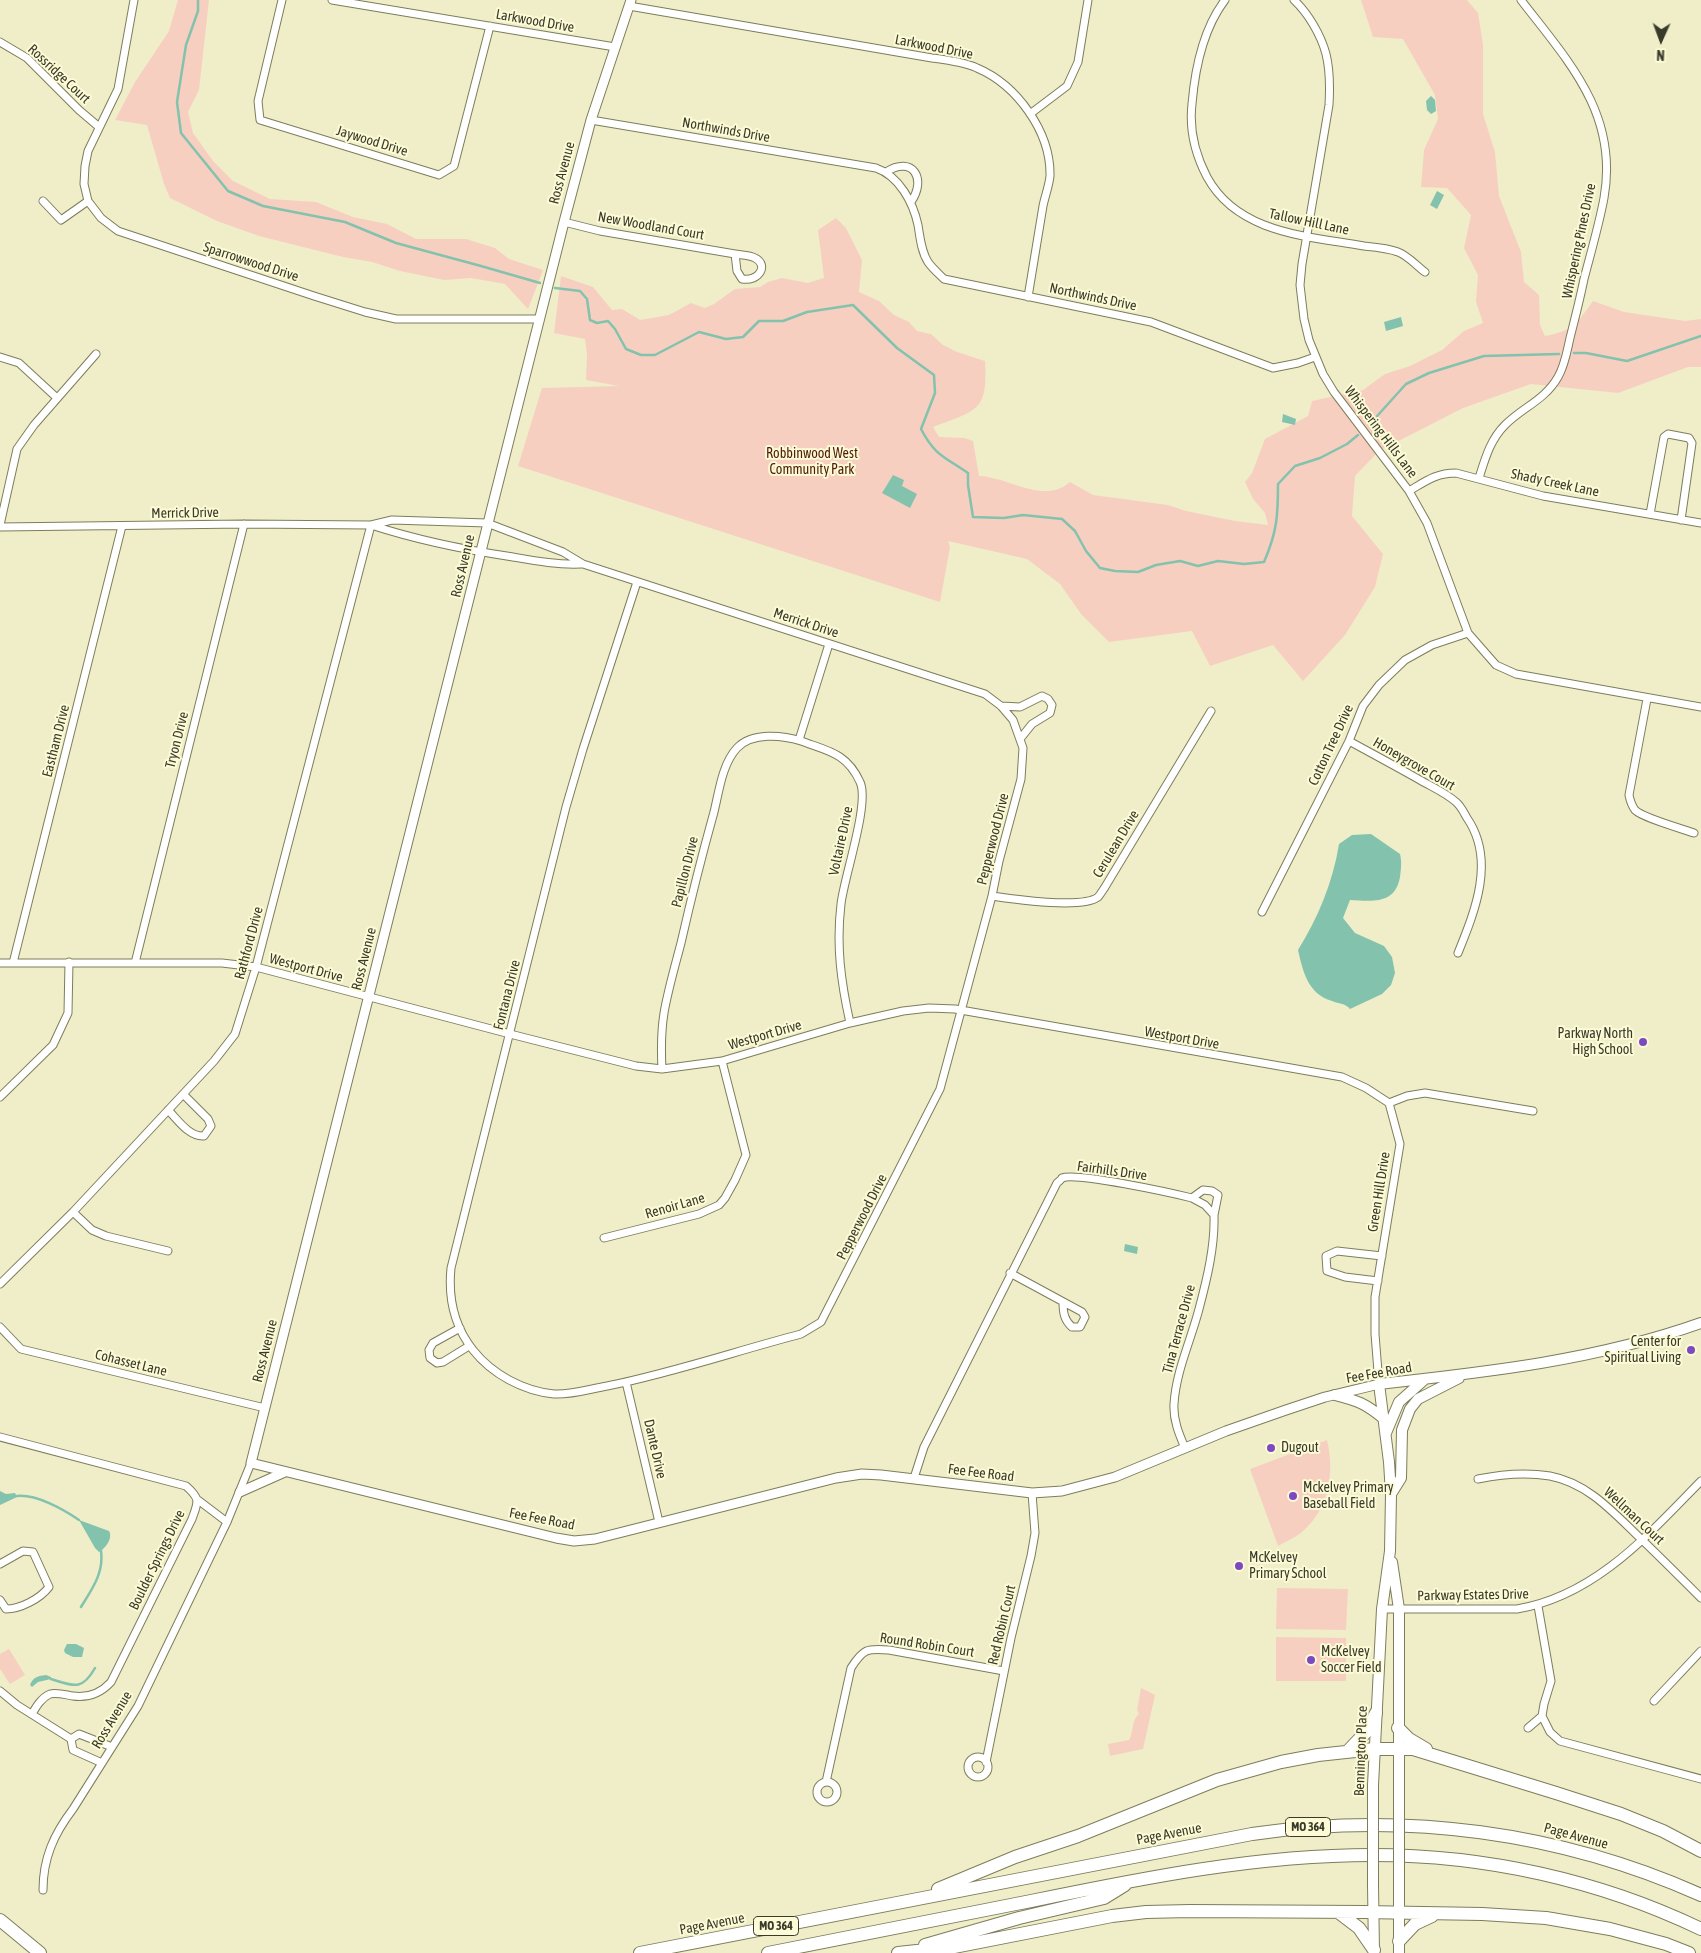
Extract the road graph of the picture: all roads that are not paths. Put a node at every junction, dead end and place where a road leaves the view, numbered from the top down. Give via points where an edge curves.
1 (134, 0) edge
2 (282, 0) edge
3 (332, 0) edge
4 (1088, 0) edge
5 (1225, 0) edge
6 (1294, 0) edge
7 (1521, 0) edge
8 (630, 3) edge
9 (490, 26) junction
10 (0, 42) edge
11 (615, 47) junction
12 (1030, 114) junction
13 (590, 120) junction
14 (99, 127) junction
15 (886, 172) junction
16 (43, 201) dead end
17 (88, 201) junction
18 (910, 202) junction
19 (564, 222) junction
20 (1307, 236) junction
21 (734, 254) dead end
22 (1425, 272) dead end
23 (1028, 297) junction
24 (539, 319) junction
25 (96, 354) dead end
26 (0, 357) edge
27 (1315, 357) junction
28 (57, 398) junction
29 (1479, 478) junction
30 (1409, 491) junction
31 (1650, 514) junction
32 (1681, 520) junction
33 (487, 523) junction
34 (1701, 523) edge
35 (244, 524) junction
36 (371, 525) junction
37 (0, 526) edge
38 (122, 526) junction
39 (481, 552) junction
40 (583, 564) junction
41 (637, 582) junction
42 (1468, 633) junction
43 (830, 644) junction
44 (1647, 698) junction
45 (1001, 706) junction
46 (1701, 707) edge
47 (1211, 711) dead end
48 (1013, 720) joint
49 (1020, 739) junction
50 (799, 740) junction
51 (1349, 741) junction
52 (1694, 833) dead end
53 (992, 896) junction
54 (1262, 912) dead end
55 (1458, 954) dead end
56 (69, 962) junction
57 (0, 963) edge
58 (13, 963) junction
59 (135, 963) junction
60 (256, 968) junction
61 (368, 998) junction
62 (961, 1012) junction
63 (850, 1023) junction
64 (510, 1034) junction
65 (722, 1061) junction
66 (662, 1069) junction
67 (184, 1095) junction
68 (0, 1097) edge
69 (1389, 1103) junction
70 (168, 1110) junction
71 (1533, 1111) dead end
72 (1192, 1198) junction
73 (73, 1212) junction
74 (1214, 1215) junction
75 (604, 1238) dead end
76 (168, 1251) dead end
77 (1382, 1256) junction
78 (1010, 1273) junction
79 (1378, 1281) junction
80 (0, 1284) edge
81 (1063, 1302) dead end
82 (1701, 1324) edge
83 (0, 1327) edge
84 (460, 1328) junction
85 (470, 1346) junction
86 (1467, 1374) junction
87 (1425, 1379) junction
88 (626, 1382) junction
89 (1379, 1384) junction
90 (1335, 1395) junction
91 (265, 1408) junction
92 (1384, 1419) junction
93 (1386, 1436) junction
94 (0, 1437) edge
95 (1185, 1448) junction
96 (251, 1464) junction
97 (285, 1472) junction
98 (914, 1478) junction
99 (1478, 1479) dead end
100 (1701, 1481) edge
101 (240, 1492) junction
102 (1032, 1493) junction
103 (1391, 1494) junction
104 (198, 1500) junction
105 (227, 1522) junction
106 (659, 1522) junction
107 (1643, 1540) junction
108 (1390, 1551) junction
109 (0, 1564) edge
110 (1701, 1598) edge
111 (0, 1600) edge
112 (1538, 1606) junction
113 (1382, 1609) junction
114 (1399, 1609) junction
115 (1701, 1651) edge
116 (1004, 1671) junction
117 (0, 1691) edge
118 (1654, 1701) dead end
119 (1376, 1713) junction
120 (32, 1714) junction
121 (1542, 1716) junction
122 (1398, 1728) junction
123 (1528, 1728) dead end
124 (71, 1739) junction
125 (112, 1747) junction
126 (1374, 1749) junction
127 (1398, 1749) junction
128 (1348, 1751) junction
129 (1438, 1757) junction
130 (986, 1762) dead end
131 (102, 1763) junction
132 (1701, 1780) edge
133 (826, 1782) dead end
134 (1701, 1851) edge
135 (1132, 1881) junction
136 (43, 1890) dead end
137 (1701, 1895) edge
138 (912, 1900) junction
139 (1338, 1912) junction
140 (1373, 1912) junction
141 (1399, 1913) junction
142 (1438, 1914) junction
143 (0, 1920) edge
144 (1701, 1929) edge
145 (1399, 1947) edge
146 (1374, 1952) edge
147 (40, 1953) edge
148 (640, 1953) edge
149 (768, 1953) edge
150 (900, 1953) edge
151 (1689, 1953) edge

1 - 14 street via 118,89
2 - 9 street, Jaywood Drive via 258,102 260,120 438,175 454,166
3 - 9 street, Larkwood Drive
4 - 12 street via 1078,62 1067,86
5 - 20 street, Tallow Hill Lane via 1217,10 1203,45 1192,98 1193,143 1200,164 1223,199 1240,213 1262,225
6 - 20 street, Whispering Hills Lane via 1313,26 1326,53 1330,80 1330,105
7 - 29 street, Whispering Pines Drive via 1587,90 1604,142 1606,180 1559,376 1537,402 1506,424 1488,450
8 - 11 street, Ross Avenue
8 - 12 street, Larkwood Drive via 975,66 1004,84
9 - 11 street, Larkwood Drive
10 - 14 street, Rossridge Court via 27,58
11 - 13 street, Ross Avenue
12 - 23 street, Larkwood Drive via 1048,148 1050,178
13 - 15 street, Northwinds Drive via 862,165
13 - 19 street, Ross Avenue
14 - 17 street via 85,166 84,184
15 - 18 street, Northwinds Drive
15 - 18 street, Northwinds Drive via 902,166 910,167 914,172 918,180 917,193
16 - 17 street via 61,220
17 - 24 street, Sparrowwood Drive via 101,218 118,231 365,312 396,319
18 - 23 street, Northwinds Drive via 928,262 944,279
19 - 21 street, New Woodland Court
19 - 24 street, Ross Avenue
20 - 22 street, Tallow Hill Lane via 1398,252
20 - 27 street, Whispering Hills Lane via 1302,264 1302,303 1304,322
23 - 27 street, Northwinds Drive via 1152,322 1273,368
24 - 33 street, Ross Avenue
25 - 28 street
26 - 28 street via 19,363
27 - 30 street, Whispering Hills Lane via 1334,392
28 - 37 street via 17,449
29 - 30 street, Shady Creek Lane via 1444,473
29 - 31 street, Shady Creek Lane via 1543,496
30 - 42 street, Whispering Hills Lane via 1427,522
31 - 32 street, Shady Creek Lane
31 - 32 street via 1664,436 1689,438 1692,443
32 - 34 street, Shady Creek Lane
33 - 36 street, Merrick Drive via 392,520
33 - 39 street, Ross Avenue
33 - 40 street, Merrick Drive via 563,552
35 - 36 street, Merrick Drive
35 - 38 street, Merrick Drive
35 - 59 street, Tryon Drive
36 - 39 street, Merrick Drive
36 - 60 street, Rathford Drive
37 - 38 street, Merrick Drive
38 - 58 street, Eastham Drive
39 - 40 street, Merrick Drive
39 - 61 street, Ross Avenue
40 - 41 street, Merrick Drive
41 - 43 street, Merrick Drive
41 - 64 street, Fontana Drive via 573,783
42 - 44 street, Whispering Hills Lane via 1496,665 1516,674
42 - 51 street, Cotton Tree Drive via 1432,646 1403,662 1378,685 1363,706
43 - 45 street, Merrick Drive via 985,694
43 - 50 street
44 - 46 street, Whispering Hills Lane
44 - 52 street via 1631,776 1631,802 1634,809 1645,817
45 - 48 street, Merrick Drive
45 - 49 street via 1020,707 1042,696 1052,705 1050,713 1032,724
47 - 53 street, Cerulean Drive via 1097,898 1050,903
48 - 49 street, Pepperwood Drive
49 - 53 street, Pepperwood Drive via 1023,748 1021,779
50 - 63 street, Voltaire Drive via 838,754 851,766 862,784 862,805 841,901 838,934
50 - 66 street, Papillon Drive via 768,735 751,740 738,747 727,765 664,1011 660,1039
51 - 54 street, Cotton Tree Drive
51 - 55 street, Honeygrove Court via 1457,803 1472,824 1481,851 1481,882
53 - 62 street, Pepperwood Drive
56 - 58 street, Westport Drive
56 - 59 street, Westport Drive
56 - 68 street via 68,1013 53,1045
57 - 58 street, Westport Drive
59 - 60 street, Westport Drive via 222,963
60 - 61 street, Westport Drive
60 - 67 street, Rathford Drive via 235,1034
61 - 64 street, Westport Drive
61 - 91 street, Ross Avenue
62 - 63 street, Westport Drive via 929,1008
62 - 69 street, Westport Drive via 1342,1078
62 - 88 street, Pepperwood Drive via 940,1089 821,1322 801,1334
63 - 65 street, Westport Drive
64 - 66 street, Westport Drive via 636,1066
64 - 84 street, Fontana Drive via 451,1268 450,1297
65 - 66 street, Westport Drive
65 - 75 street, Renoir Lane via 746,1155 725,1198 719,1205 699,1214
67 - 70 street, Rathford Drive
67 - 70 street via 208,1119 211,1126 204,1136 191,1133
69 - 71 street via 1425,1093
69 - 77 street, Green Hill Drive via 1400,1144
70 - 73 street, Rathford Drive
72 - 74 street, Fairhills Drive
72 - 74 street, Tina Terrace Drive via 1203,1190 1218,1195
72 - 78 street, Fairhills Drive via 1081,1177 1063,1178 1056,1184
73 - 76 street via 92,1230 106,1236
73 - 80 street, Rathford Drive
74 - 95 street, Tina Terrace Drive via 1215,1231 1200,1308 1179,1373 1173,1405 1176,1427
77 - 79 street, Green Hill Drive
77 - 79 street via 1337,1251 1326,1256 1327,1270 1345,1277
78 - 81 street
78 - 98 street, Fairhills Drive via 924,1446
79 - 89 street, Green Hill Drive via 1375,1328
82 - 86 main road, Fee Fee Road via 1622,1348 1543,1364
83 - 91 street, Cohasset Lane via 21,1349
84 - 85 street, Pepperwood Drive
84 - 85 street via 432,1344 430,1358 436,1363 443,1362
85 - 88 street, Pepperwood Drive via 484,1363 502,1376 542,1392 557,1394
86 - 87 main road, Fee Fee Road
86 - 103 main road via 1418,1399 1410,1409 1402,1430 1401,1478
87 - 89 main road, Fee Fee Road
87 - 93 main road via 1400,1402
88 - 106 street, Dante Drive
89 - 90 street, Fee Fee Road
89 - 92 main road, Bennington Place
90 - 92 main road via 1359,1401
90 - 95 street, Fee Fee Road
91 - 96 street, Ross Avenue
92 - 93 main road, Bennington Place
93 - 103 main road, Bennington Place
94 - 104 street, Boulder Springs Drive via 186,1486
95 - 102 street, Fee Fee Road via 1115,1477 1062,1491
96 - 97 street, Fee Fee Road
96 - 101 street, Ross Avenue
97 - 101 street
97 - 106 street, Fee Fee Road via 574,1541 595,1539
98 - 102 street, Fee Fee Road
98 - 106 street, Fee Fee Road via 862,1474 836,1478
99 - 107 street, Wellman Court via 1506,1474 1552,1476 1601,1500
100 - 107 street, Parkway Estates Drive
101 - 105 street, Ross Avenue
102 - 116 street, Red Robin Court via 1032,1554
103 - 108 main road, Bennington Place
104 - 105 street
104 - 120 street, Boulder Springs Drive via 192,1519 111,1682 95,1694 51,1694 39,1702
105 - 125 street, Ross Avenue via 138,1706
107 - 110 street, Wellman Court
107 - 112 street, Parkway Estates Drive via 1601,1575
108 - 113 main road, Bennington Place
108 - 114 main road, Bennington Place
109 - 111 street via 23,1551 33,1552 49,1588 41,1596 13,1609 6,1609
112 - 114 street, Parkway Estates Drive via 1517,1609
112 - 121 street via 1551,1681
113 - 114 street, Parkway Estates Drive
113 - 119 main road, Bennington Place
114 - 122 main road, Bennington Place
115 - 118 street
116 - 130 street, Red Robin Court
116 - 133 street, Round Robin Court via 872,1648 859,1656 851,1668
117 - 120 street
119 - 126 main road, Bennington Place
119 - 128 highway via 1367,1731
120 - 124 street
121 - 123 street
121 - 132 street via 1550,1732 1560,1741
122 - 127 main road, Bennington Place
122 - 129 highway
124 - 125 street via 79,1734
124 - 131 street via 72,1750
125 - 131 street, Ross Avenue
126 - 127 highway
126 - 128 highway
126 - 140 main road, Bennington Place, bridge
127 - 129 highway via 1413,1749
127 - 141 main road, Bennington Place, bridge
128 - 138 highway via 1281,1762 1217,1780
129 - 134 highway via 1621,1814
131 - 136 street, Ross Avenue via 50,1846 44,1865
135 - 144 highway, MO 364 via 1314,1857 1446,1858 1510,1867 1574,1882 1637,1902
135 - 149 highway, MO 364
135 - 150 highway via 1104,1898 951,1936
137 - 138 highway, Page Avenue / MO 364 via 1647,1873 1550,1844 1453,1828 1354,1824 1252,1834
138 - 148 highway, Page Avenue / MO 364
139 - 140 highway
139 - 146 highway via 1363,1932
139 - 150 highway via 1146,1912 954,1947
140 - 141 highway
140 - 146 main road, Bennington Place
141 - 142 highway
141 - 145 main road, Bennington Place
142 - 145 highway via 1415,1924
142 - 151 highway via 1515,1915 1578,1923 1636,1935
143 - 147 highway

